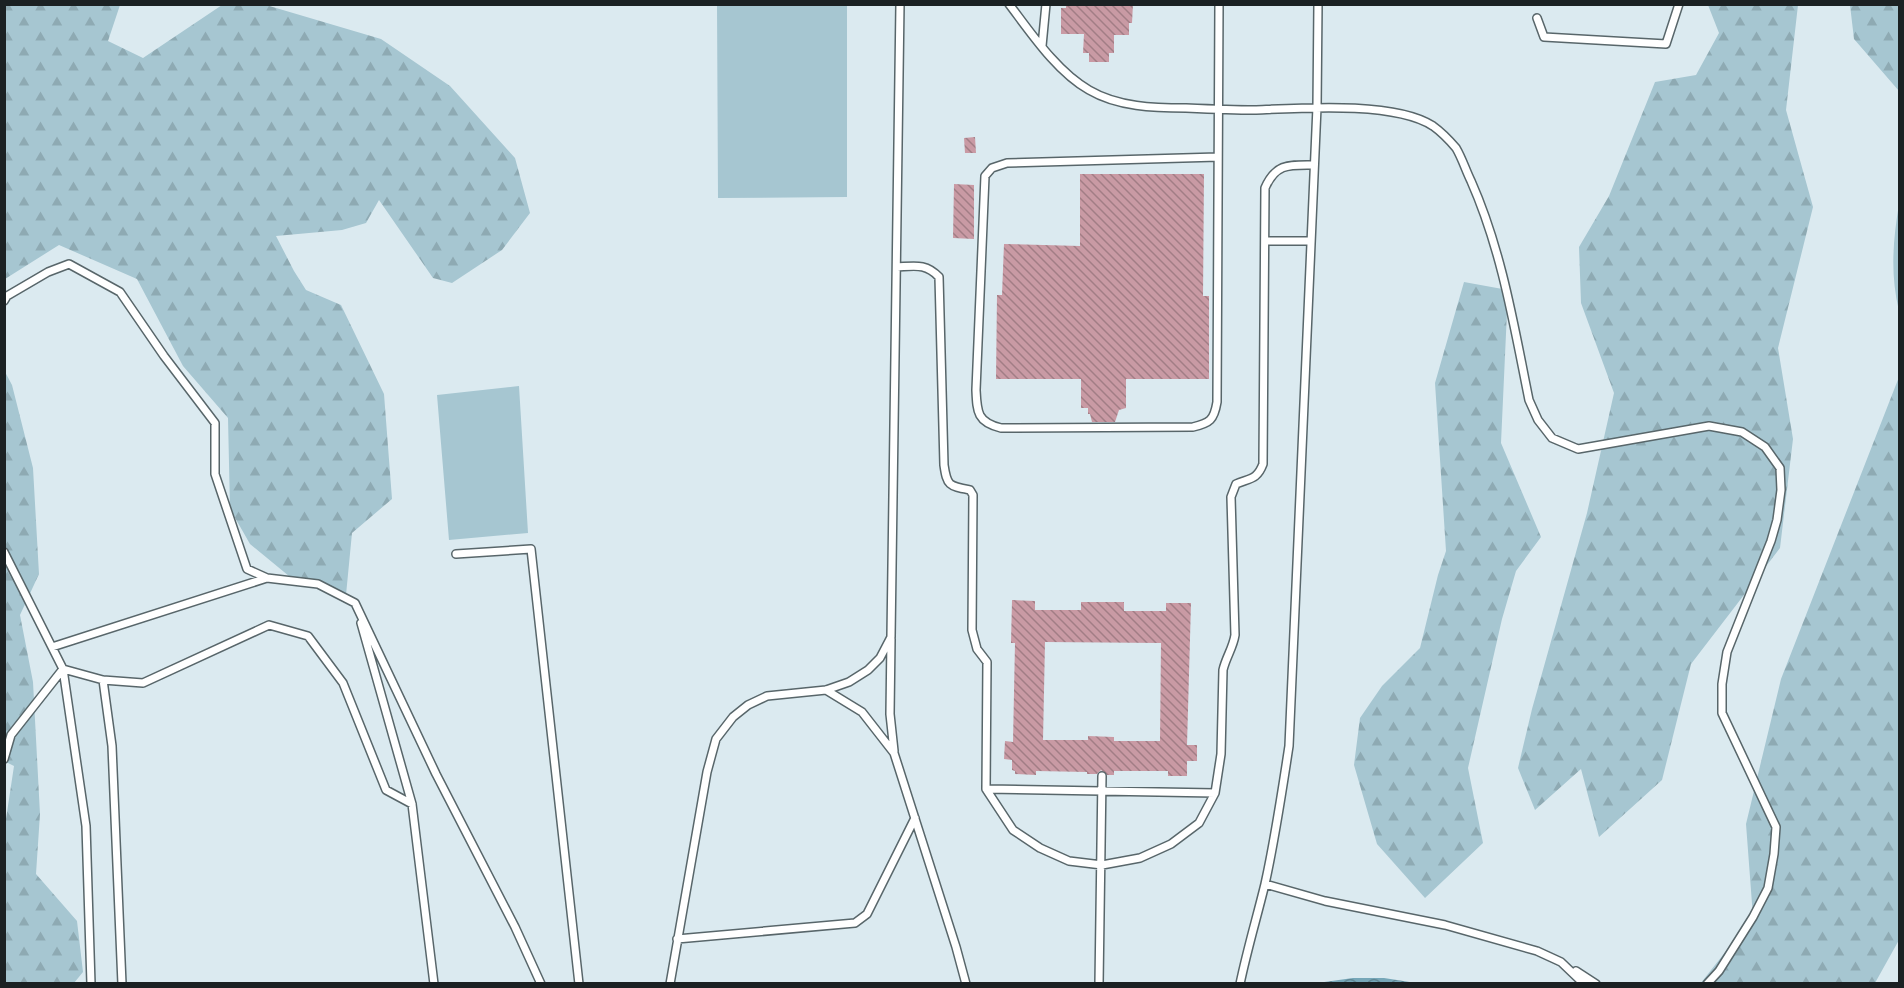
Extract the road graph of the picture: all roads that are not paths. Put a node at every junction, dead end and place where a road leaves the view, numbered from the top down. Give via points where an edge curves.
1 (900, 4) edge
2 (1009, 4) edge
3 (1046, 4) edge
4 (1219, 4) edge
5 (1318, 4) edge
6 (1679, 4) edge
7 (1537, 18) dead end
8 (1042, 46) junction
9 (1317, 107) junction
10 (1218, 109) junction
11 (1218, 157) junction
12 (1314, 165) junction
13 (1265, 241) junction
14 (1311, 241) junction
15 (897, 267) junction
16 (4, 301) edge
17 (4, 552) edge
18 (456, 554) dead end
19 (267, 578) junction
20 (355, 603) junction
21 (891, 636) junction
22 (52, 648) junction
23 (63, 669) junction
24 (104, 680) junction
25 (826, 690) junction
26 (894, 753) junction
27 (4, 759) edge
28 (1102, 776) dead end
29 (986, 789) junction
30 (1102, 791) junction
31 (1215, 793) junction
32 (412, 804) junction
33 (915, 818) junction
34 (1102, 865) junction
35 (1265, 884) junction
36 (677, 939) junction
37 (1561, 962) junction
38 (91, 984) edge
39 (122, 984) edge
40 (434, 984) edge
41 (541, 984) edge
42 (579, 984) edge
43 (670, 984) edge
44 (966, 984) edge
45 (1099, 984) edge
46 (1240, 984) edge
47 (1584, 984) edge
48 (1596, 984) edge
49 (1707, 984) edge

1 - 15 lane
2 - 8 lane
3 - 8 lane
4 - 10 lane
5 - 9 lane
6 - 7 lane via 1666,44 1544,37
8 - 10 lane via 1069,75 1112,101 1156,108
9 - 10 lane
9 - 12 lane
9 - 49 lane via 1409,116 1433,126 1456,149 1478,197 1501,266 1529,400 1552,438 1578,449 1709,426 1742,432 1766,447 1780,468 1777,520 1727,652 1722,684 1722,712 1776,827 1774,854 1768,888 1754,917
10 - 11 lane
11 - 11 lane via 1217,402 1208,423 1193,427 1001,428 982,420 976,390 982,197 985,176 992,168 1006,164
12 - 13 lane via 1283,167 1271,175 1265,188
12 - 14 lane
13 - 14 lane
13 - 31 lane via 1263,464 1254,478 1236,483 1231,497 1236,635 1223,670 1221,754
14 - 35 lane via 1289,746
15 - 21 lane
15 - 29 lane via 931,268 939,277 946,481 953,487 970,490 973,495 972,630 976,650 987,662
16 - 19 lane via 48,272 69,264 120,292 215,423 215,474 243,558 247,569
17 - 22 lane
18 - 42 lane via 531,549
19 - 20 lane via 318,584
19 - 22 lane
20 - 32 lane
20 - 41 lane
21 - 25 lane via 880,658 868,670
21 - 26 lane
22 - 23 lane
23 - 24 lane
23 - 27 lane via 11,735
23 - 38 lane via 86,826
24 - 32 lane via 143,683 269,625 308,636 343,683 386,790
24 - 39 lane via 112,747
25 - 26 lane via 862,712
25 - 36 lane via 767,696 733,717 716,739
26 - 33 lane
28 - 30 lane
29 - 30 lane
29 - 34 lane via 1013,830 1040,848 1069,861
30 - 31 lane
30 - 34 lane
31 - 34 lane via 1199,823 1171,844 1140,858
32 - 40 lane
33 - 36 lane via 867,914 855,923
33 - 44 lane
34 - 45 lane
35 - 37 lane via 1325,901 1445,925 1537,951
35 - 46 lane
36 - 43 lane
37 - 47 lane
37 - 48 lane

